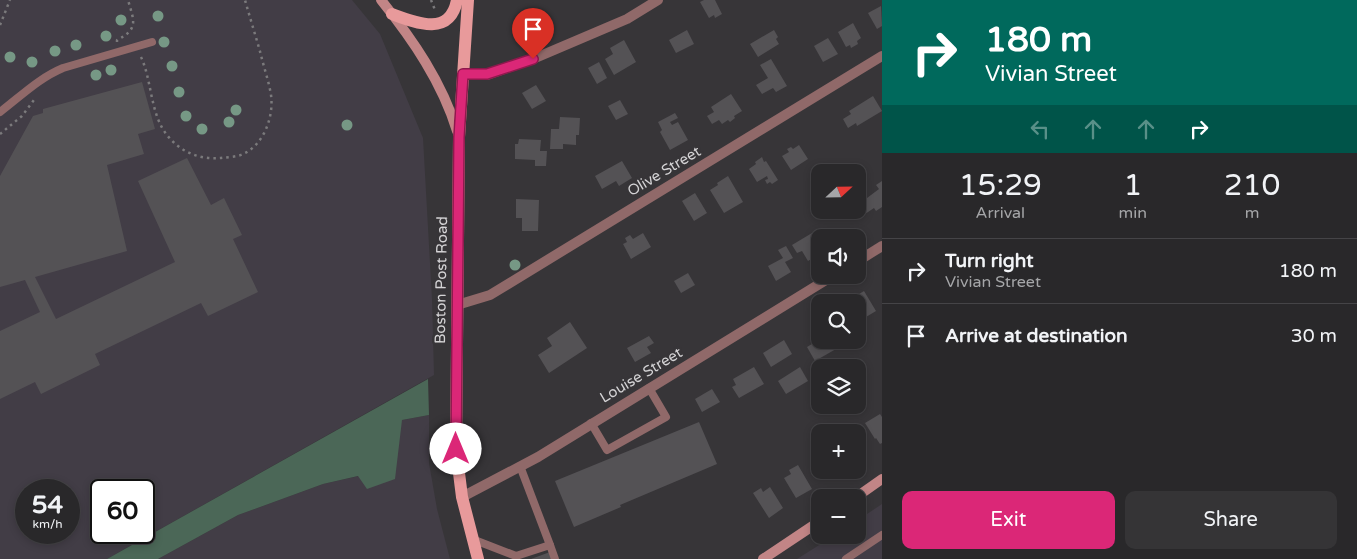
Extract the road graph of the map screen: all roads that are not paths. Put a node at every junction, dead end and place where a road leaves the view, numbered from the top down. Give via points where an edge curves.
1 (381, 0) edge
2 (457, 0) edge
3 (468, 0) edge
4 (658, 0) edge
5 (392, 14) junction
6 (152, 42) dead end
7 (882, 56) edge
8 (463, 74) junction
9 (0, 112) edge
10 (459, 137) junction
11 (882, 246) edge
12 (866, 256) edge
13 (819, 284) edge
14 (457, 305) junction
15 (650, 388) junction
16 (591, 424) junction
17 (520, 466) junction
18 (882, 479) edge
19 (866, 490) edge
20 (462, 497) junction
21 (811, 527) edge
22 (882, 535) edge
23 (472, 539) junction
24 (550, 544) junction
25 (517, 558) edge
26 (478, 559) edge
27 (555, 559) edge
28 (763, 559) edge
29 (846, 559) edge

1 - 5 main road
2 - 5 main road via 452,14 430,25
3 - 8 main road, Boston Post Road
4 - 8 street via 628,19 533,59 487,74
5 - 10 main road via 434,76
6 - 9 lane via 51,73
7 - 14 street, Olive Street via 490,295
8 - 10 main road, Boston Post Road
10 - 14 main road, Boston Post Road
11 - 12 street
13 - 15 street, Louise Street
14 - 20 main road, Boston Post Road via 456,449
15 - 16 street, Louise Street
15 - 16 lane via 666,417 607,450
16 - 17 street, Louise Street
17 - 20 street, Louise Street
17 - 24 lane
18 - 19 main road
20 - 23 main road, Boston Post Road
21 - 28 main road
22 - 29 lane
23 - 25 lane
23 - 26 main road, Boston Post Road
24 - 25 lane via 534,554
24 - 27 lane

